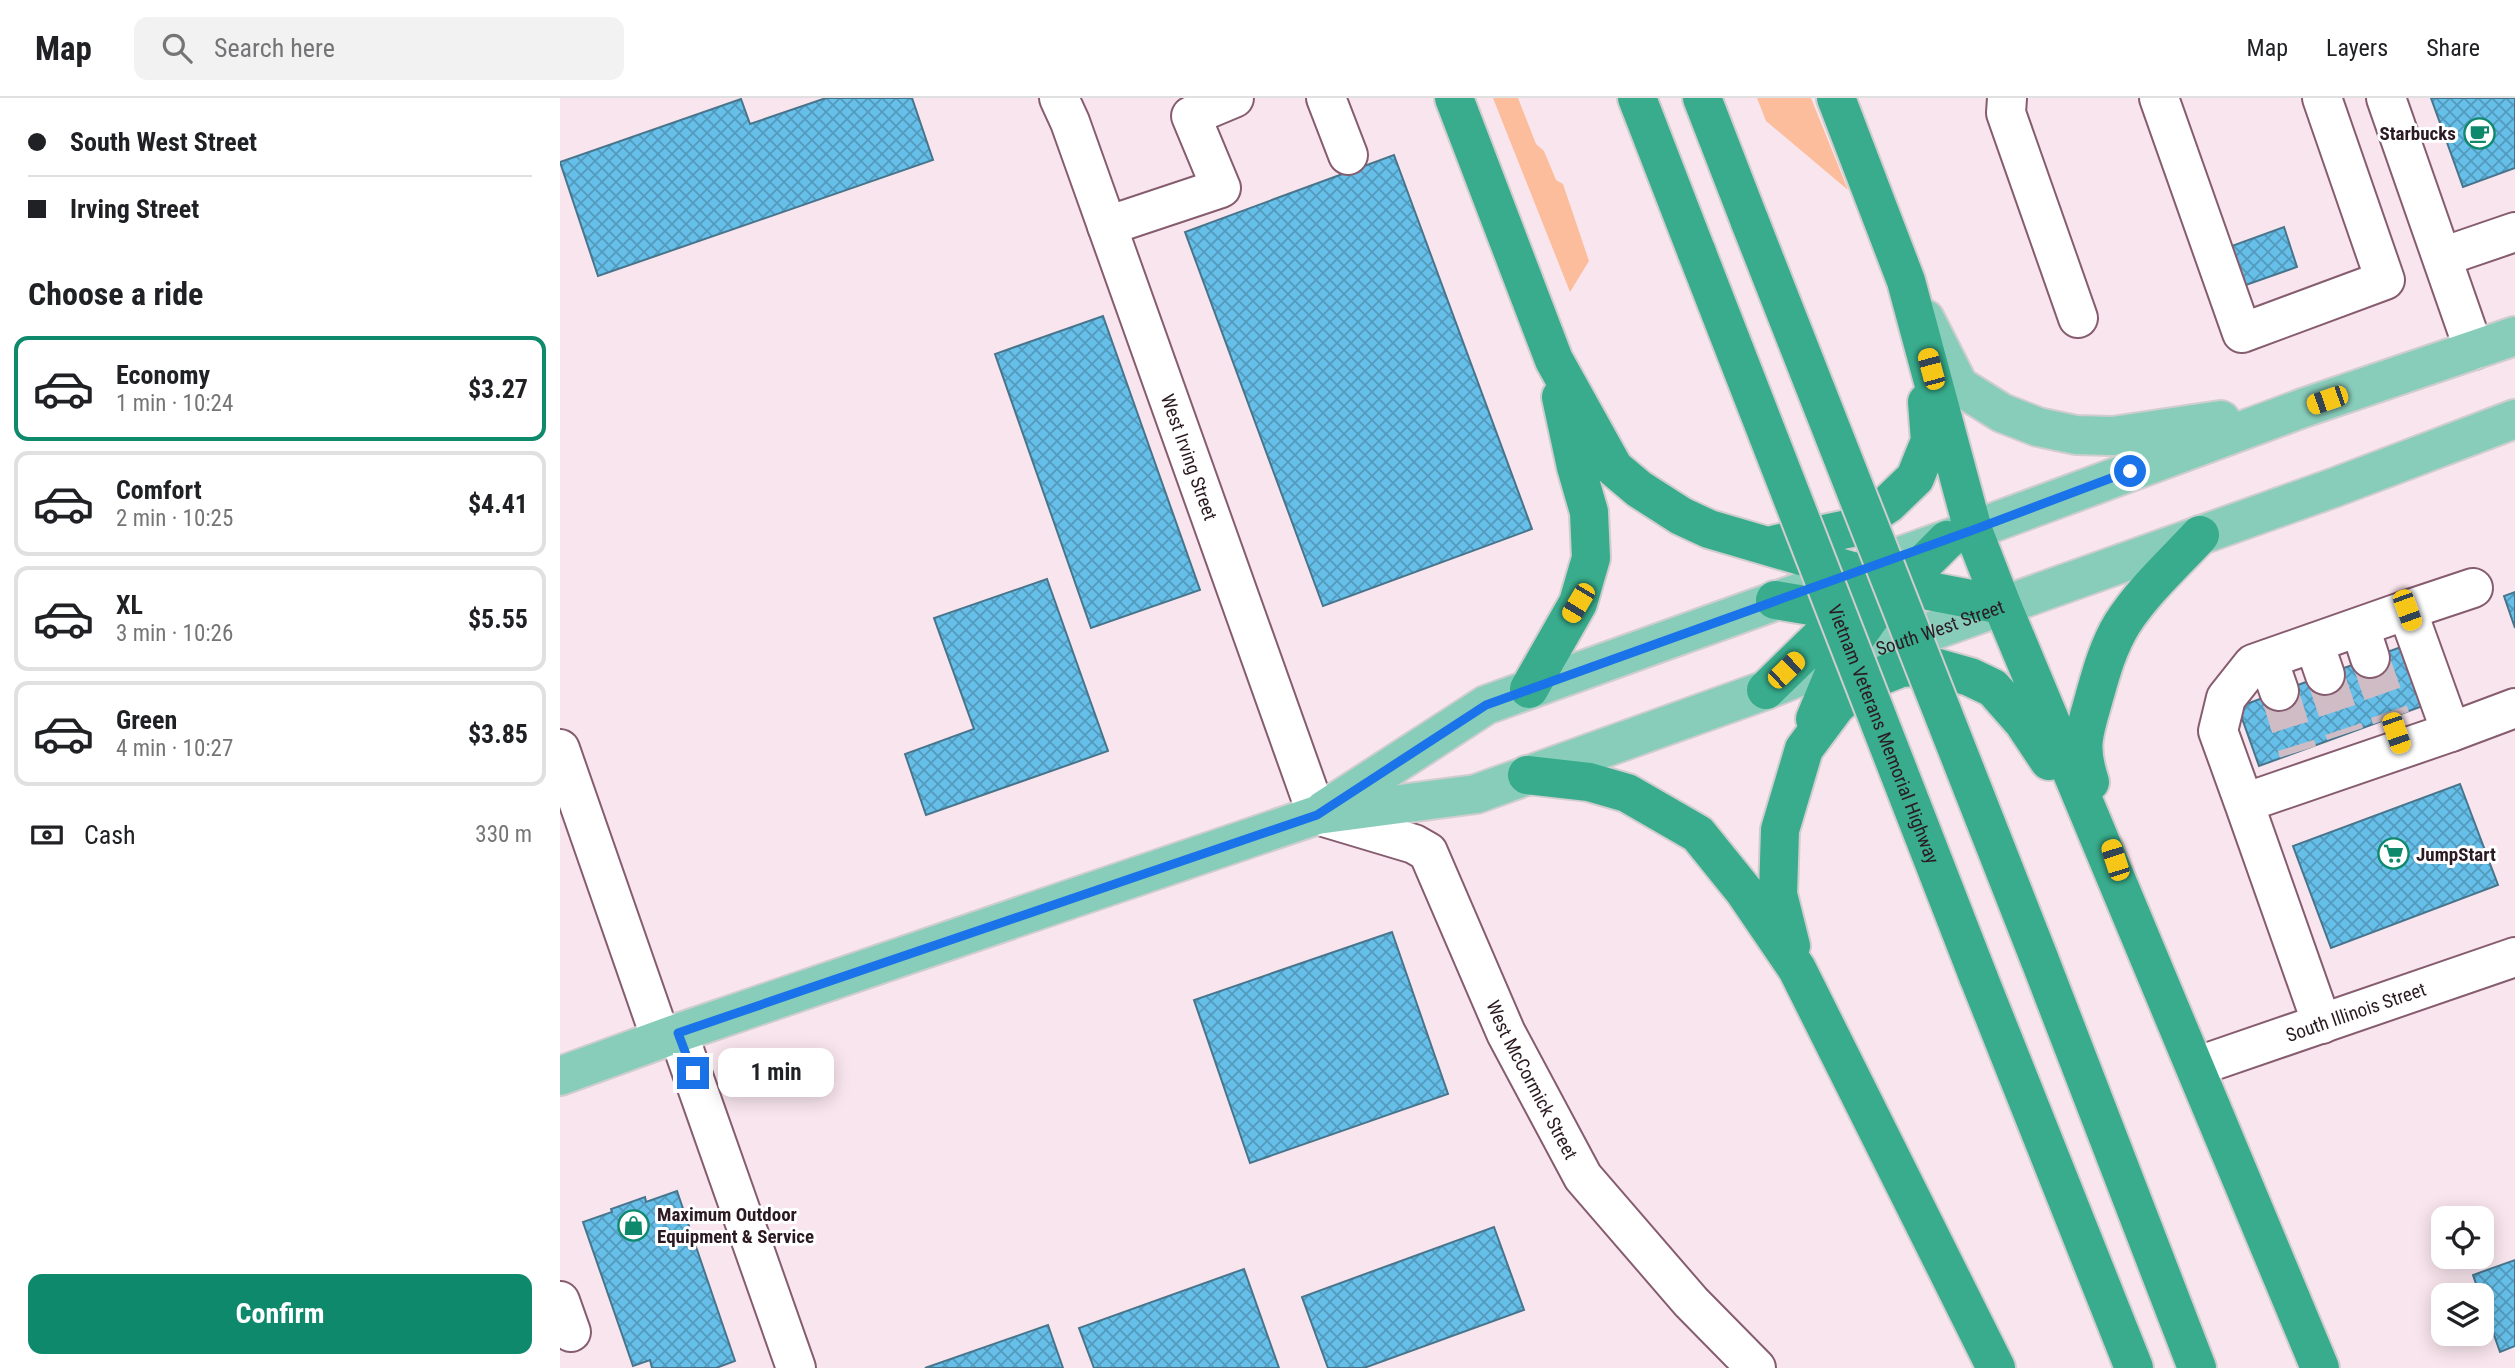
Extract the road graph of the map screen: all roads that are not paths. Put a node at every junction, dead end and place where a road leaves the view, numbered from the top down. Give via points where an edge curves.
1 (1059, 98) edge
2 (1234, 98) edge
3 (1326, 98) edge
4 (1454, 98) edge
5 (1637, 98) edge
6 (1702, 98) edge
7 (1836, 98) edge
8 (2007, 98) edge
9 (2159, 98) edge
10 (2322, 98) edge
11 (2386, 98) edge
12 (1348, 155) dead end
13 (1107, 226) junction
14 (2515, 232) edge
15 (2442, 257) junction
16 (1906, 281) junction
17 (2078, 318) dead end
18 (2515, 336) edge
19 (1924, 343) junction
20 (2474, 350) junction
21 (1554, 360) junction
22 (2302, 408) junction
23 (2515, 419) edge
24 (1915, 478) junction
25 (1960, 535) junction
26 (2200, 535) junction
27 (1767, 546) junction
28 (1876, 575) junction
29 (2473, 588) dead end
30 (1775, 600) junction
31 (2002, 605) junction
32 (2407, 610) junction
33 (1859, 614) junction
34 (1914, 636) junction
35 (1839, 661) junction
36 (1993, 688) junction
37 (1529, 689) junction
38 (1766, 690) junction
39 (2515, 708) edge
40 (2451, 732) junction
41 (560, 748) edge
42 (1804, 750) junction
43 (1527, 775) junction
44 (2244, 803) junction
45 (1317, 815) junction
46 (2094, 826) junction
47 (2139, 933) junction
48 (2515, 957) edge
49 (1797, 968) junction
50 (2322, 1024) junction
51 (670, 1036) junction
52 (2195, 1067) junction
53 (560, 1076) edge
54 (796, 1368) edge
55 (1756, 1368) edge
56 (1996, 1368) edge
57 (2134, 1368) edge
58 (2197, 1368) edge
59 (2320, 1368) edge

1 - 13 street, West Irving Street
2 - 13 street via 1191,116 1221,188
3 - 12 street
4 - 21 highway
5 - 57 highway, Vietnam Veterans Memorial Highway, bridge
6 - 58 highway, bridge
7 - 16 highway
8 - 17 street via 2006,113
9 - 10 street via 2242,333 2385,280
11 - 15 street
13 - 45 street, West Irving Street
14 - 15 street
15 - 20 street
16 - 19 highway
16 - 22 main road via 1959,386 2002,413 2038,427 2113,436
18 - 20 main road, South West Street
19 - 24 highway via 1930,441
19 - 25 highway
20 - 22 main road, South West Street
21 - 27 highway via 1615,468 1639,489 1709,529
21 - 37 highway via 1589,512 1591,558 1578,603
22 - 25 main road, South West Street
23 - 26 main road, South West Street
24 - 27 highway via 1888,504 1852,528
24 - 28 highway
25 - 28 main road, South West Street
25 - 31 highway
26 - 31 main road, South West Street
26 - 47 highway via 2123,622 2103,665 2082,741 2084,761
27 - 28 highway
28 - 30 main road, South West Street
28 - 31 highway
28 - 33 highway
29 - 32 street
30 - 33 highway
30 - 37 main road, South West Street
31 - 34 main road, South West Street
31 - 46 highway
32 - 40 street
32 - 44 street via 2365,642 2319,659 2273,675 2253,664 2226,698 2218,731
33 - 34 highway
33 - 35 highway
33 - 38 highway
34 - 35 main road, South West Street
34 - 36 highway
35 - 38 main road, South West Street
35 - 42 highway
36 - 42 highway via 1931,666 1900,668 1860,684 1836,706
36 - 46 highway via 2023,722
37 - 45 main road, South West Street via 1486,705
38 - 43 main road, South West Street
39 - 40 street
40 - 44 street via 2396,733 2303,767
41 - 51 street
42 - 49 highway via 1780,830 1778,855 1778,894
43 - 45 main road, South West Street via 1476,794
43 - 49 highway via 1589,782 1627,793 1698,834
44 - 50 street
45 - 51 main road, South West Street
45 - 55 street, West McCormick Street via 1428,852 1506,1033 1583,1177 1691,1302
46 - 47 highway
47 - 52 highway
48 - 50 street, South Illinois Street
49 - 56 highway
50 - 52 street, South Illinois Street
51 - 53 main road, South West Street
51 - 54 street
52 - 59 highway

